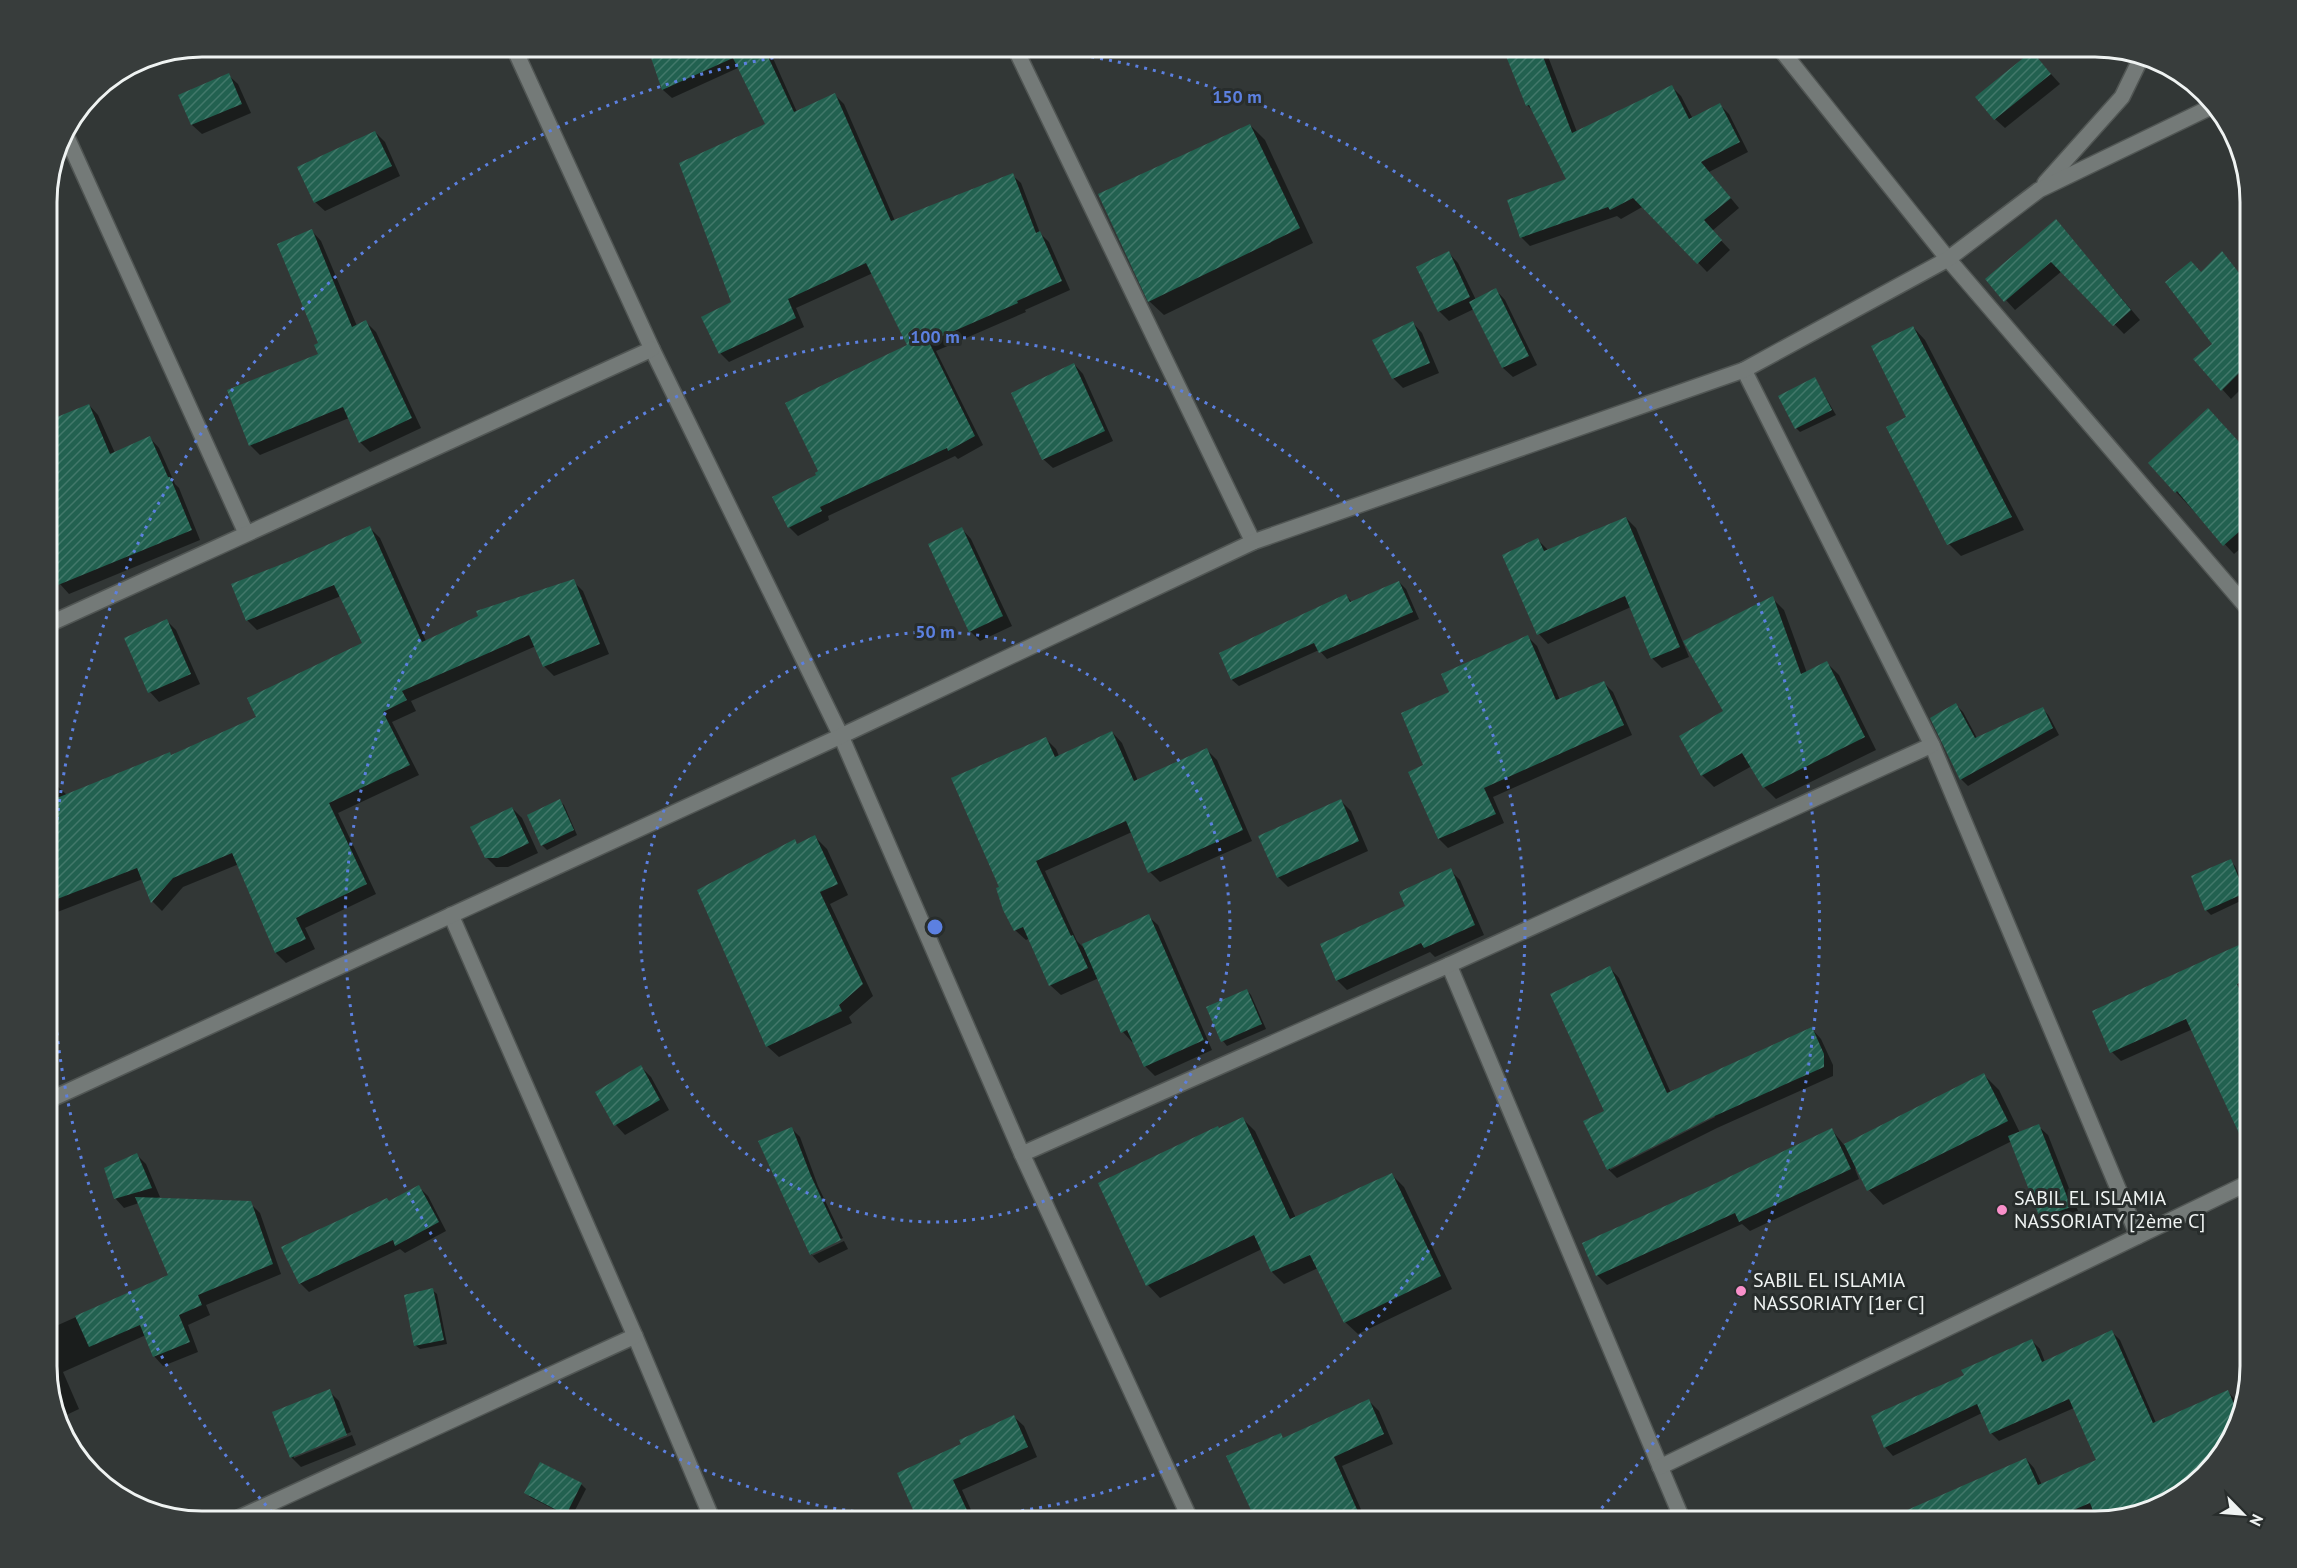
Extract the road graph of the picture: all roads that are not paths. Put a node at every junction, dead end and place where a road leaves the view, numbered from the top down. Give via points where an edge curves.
1 (518, 57) edge
2 (1019, 57) edge
3 (1787, 57) edge
4 (2138, 64) edge
5 (2206, 109) edge
6 (69, 145) edge
7 (2039, 190) junction
8 (1948, 259) junction
9 (652, 349) junction
10 (1744, 370) junction
11 (246, 532) junction
12 (1253, 542) junction
13 (2240, 599) edge
14 (57, 620) edge
15 (841, 736) junction
16 (1932, 745) junction
17 (451, 915) junction
18 (1449, 964) junction
19 (57, 1096) edge
20 (1022, 1154) junction
21 (2240, 1187) edge
22 (2138, 1236) junction
23 (635, 1336) junction
24 (1660, 1467) junction
25 (254, 1511) edge
26 (709, 1511) edge
27 (1186, 1511) edge
28 (1679, 1511) edge

1 - 9 street
2 - 12 street
3 - 8 street
4 - 7 street via 2122,97
5 - 7 street
6 - 11 street
7 - 8 street
8 - 10 street
8 - 13 street
9 - 11 street
9 - 15 street
10 - 12 street
10 - 16 street
11 - 14 street
12 - 15 street
15 - 17 street
15 - 20 street
16 - 18 street
16 - 22 street
17 - 19 street
17 - 23 street
18 - 20 street
18 - 24 street
20 - 27 street
21 - 22 street
22 - 24 street
23 - 25 street
23 - 26 street
24 - 28 street

